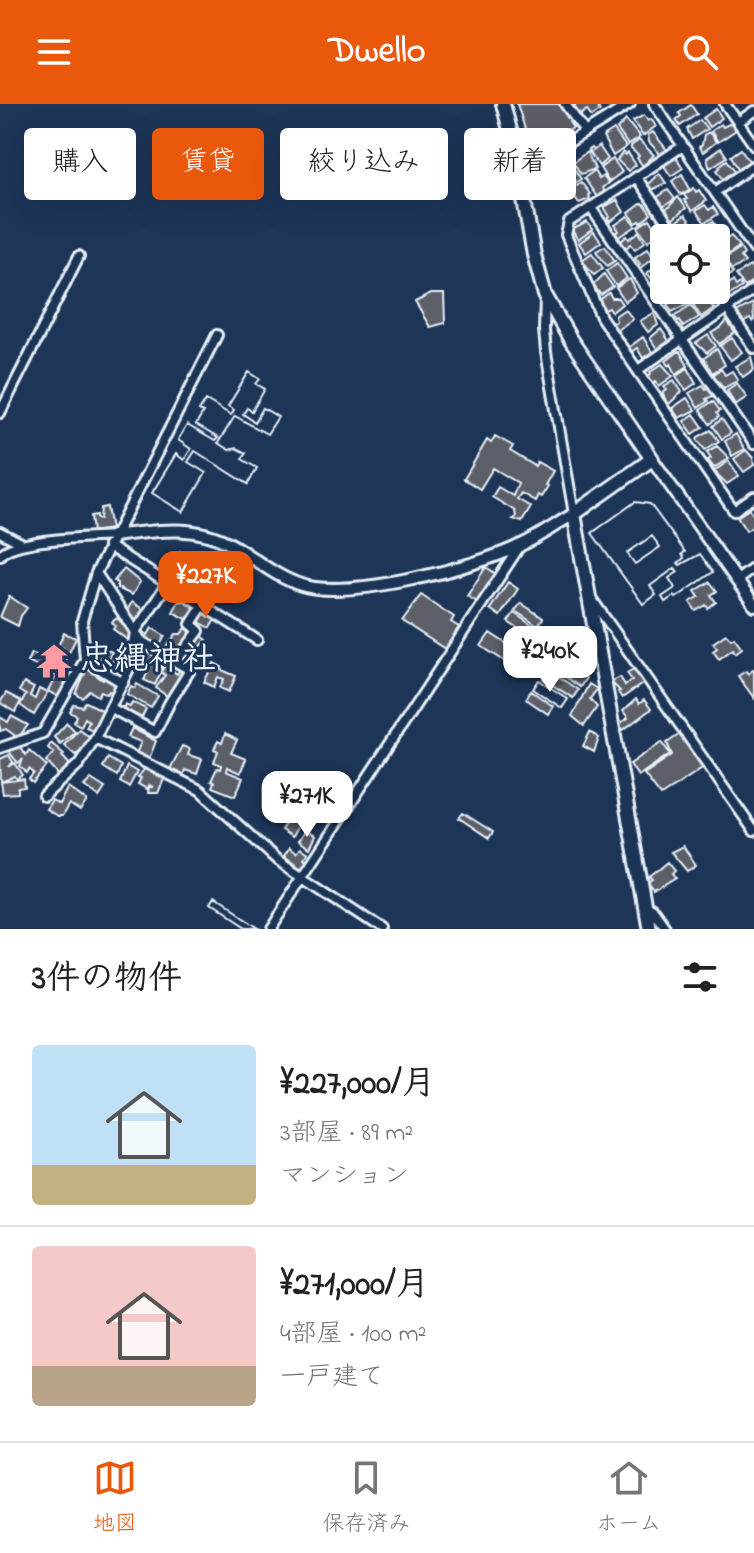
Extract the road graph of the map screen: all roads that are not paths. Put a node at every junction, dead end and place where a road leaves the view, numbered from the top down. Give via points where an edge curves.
1 (503, 104) edge
2 (565, 104) edge
3 (630, 104) edge
4 (654, 104) edge
5 (725, 104) edge
6 (754, 111) edge
7 (738, 122) junction
8 (508, 128) edge
9 (585, 132) junction
10 (576, 138) edge
11 (754, 145) edge
12 (683, 146) junction
13 (754, 165) edge
14 (636, 177) junction
15 (715, 192) junction
16 (523, 200) edge
17 (591, 208) junction
18 (668, 224) edge
19 (754, 249) edge
20 (79, 256) dead end
21 (754, 290) edge
22 (545, 295) junction
23 (724, 304) edge
24 (727, 309) junction
25 (217, 335) dead end
26 (682, 340) junction
27 (754, 348) edge
28 (638, 370) junction
29 (0, 413) edge
30 (754, 444) edge
31 (652, 459) junction
32 (754, 497) edge
33 (574, 514) junction
34 (0, 532) edge
35 (110, 541) junction
36 (24, 545) junction
37 (520, 546) junction
38 (238, 549) junction
39 (0, 555) edge
40 (754, 568) edge
41 (96, 573) junction
42 (737, 580) junction
43 (167, 584) junction
44 (588, 594) junction
45 (754, 605) edge
46 (203, 606) junction
47 (135, 632) junction
48 (257, 640) dead end
49 (85, 660) junction
50 (176, 661) junction
51 (123, 683) junction
52 (111, 708) junction
53 (95, 738) junction
54 (0, 748) edge
55 (44, 796) dead end
56 (754, 831) edge
57 (303, 876) junction
58 (646, 911) junction
59 (268, 929) edge
60 (382, 929) edge
61 (649, 929) edge
62 (665, 929) edge

1 - 8 main road
2 - 9 street
3 - 9 street
4 - 12 street
5 - 7 street
6 - 7 street
7 - 11 street
9 - 10 street
12 - 14 street
12 - 15 street
13 - 15 street
14 - 17 street
14 - 18 street
15 - 19 street
16 - 22 main road
17 - 26 street
17 - 28 street via 569,222 566,235 601,317
20 - 29 street
21 - 24 street
22 - 31 main road
22 - 33 street via 546,352
23 - 24 street
24 - 26 street
24 - 27 street
25 - 35 street
26 - 28 street
26 - 30 street
28 - 32 street via 734,511
31 - 33 main road
31 - 42 street
33 - 37 street
33 - 44 main road
34 - 36 street
35 - 36 street
35 - 38 street via 172,529 197,531
35 - 41 street
35 - 43 street
36 - 39 street
37 - 38 street via 445,571 333,590 286,579
37 - 57 street
38 - 46 street
40 - 42 street
41 - 47 street
41 - 49 street via 82,621
42 - 45 street
43 - 46 street
43 - 47 street
44 - 56 street
44 - 58 main road
46 - 48 street
46 - 50 street via 191,624 199,631
47 - 50 street
47 - 51 street
49 - 51 street
49 - 54 street via 43,733
50 - 52 street via 190,670 155,732
51 - 52 street
52 - 53 street
53 - 55 street via 79,764
53 - 57 street via 200,790 276,859
57 - 59 street
57 - 60 street
58 - 61 main road
58 - 62 street via 652,911

